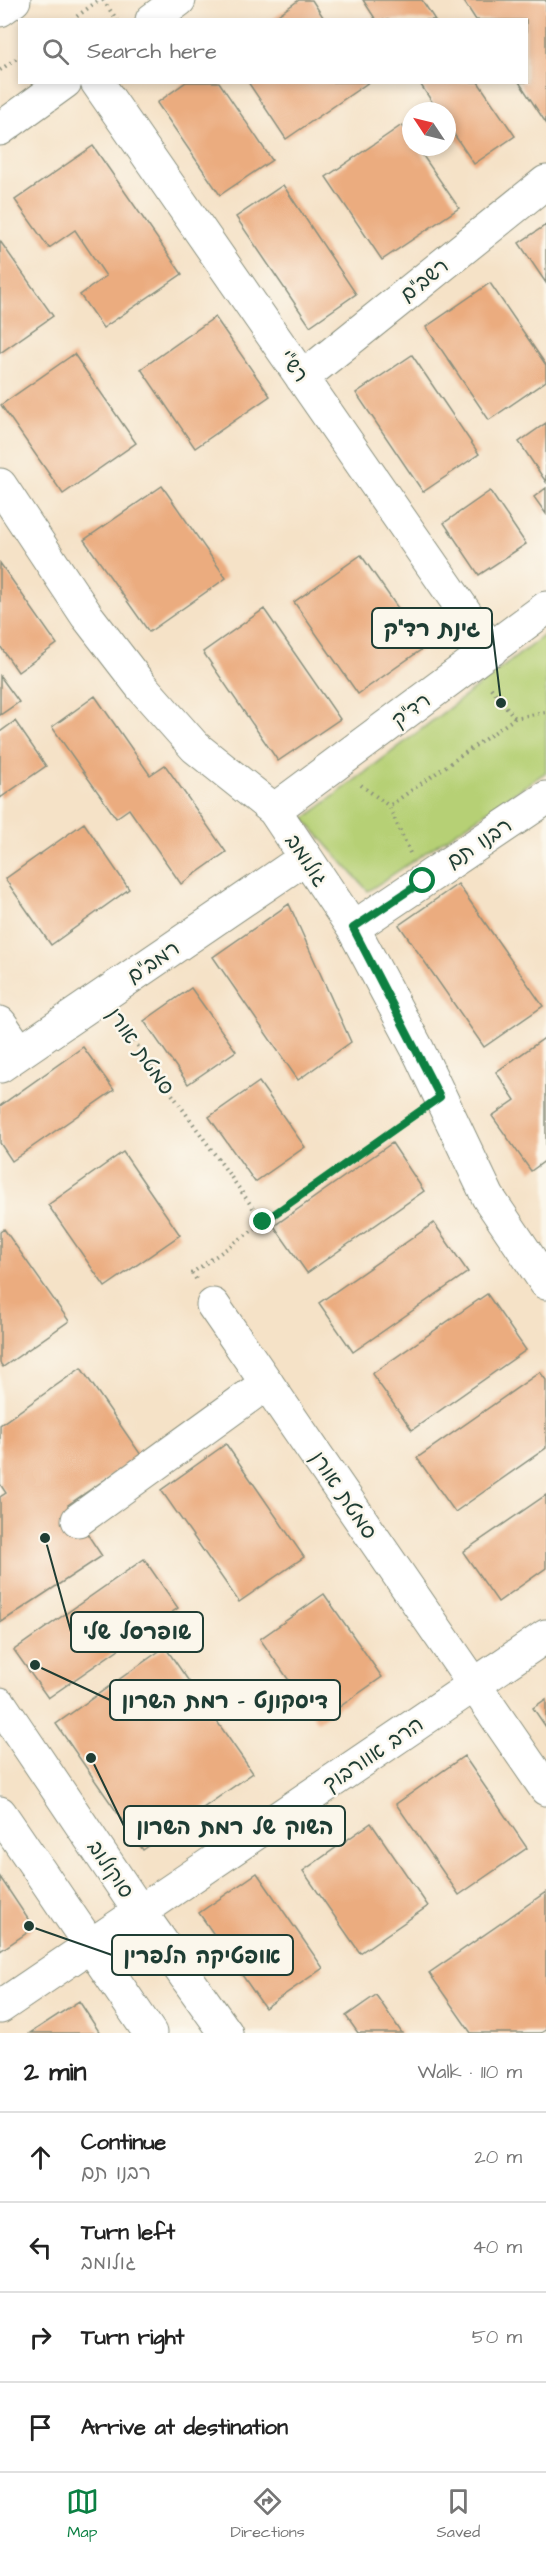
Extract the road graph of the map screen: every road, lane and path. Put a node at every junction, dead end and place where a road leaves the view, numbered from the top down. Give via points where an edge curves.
1 (14, 0) edge
2 (101, 0) edge
3 (178, 0) edge
4 (0, 10) edge
5 (75, 18) edge
6 (115, 18) edge
7 (155, 18) edge
8 (18, 57) edge
9 (0, 70) edge
10 (62, 84) edge
11 (98, 84) edge
12 (0, 129) edge
13 (546, 182) edge
14 (302, 378) junction
15 (0, 485) edge
16 (546, 608) edge
17 (482, 657) junction
18 (546, 712) edge
19 (515, 718) junction
20 (546, 798) edge
21 (274, 810) junction
22 (305, 858) junction
23 (423, 881) junction
24 (353, 928) junction
25 (102, 996) junction
26 (0, 1023) edge
27 (10, 1059) edge
28 (440, 1097) junction
29 (263, 1222) junction
30 (546, 1283) edge
31 (213, 1305) joint
32 (267, 1383) junction
33 (78, 1520) dead end
34 (546, 1636) edge
35 (475, 1684) junction
36 (0, 1704) edge
37 (546, 1789) edge
38 (0, 1813) edge
39 (140, 1912) junction
40 (91, 1946) junction
41 (0, 2007) edge
42 (150, 2033) edge
43 (226, 2033) edge

1 - 4 street
2 - 5 path
2 - 6 path
3 - 7 street
8 - 9 path
10 - 12 street
11 - 14 street, רש"י
13 - 14 street, רשב"ם
14 - 17 street, רש"י
15 - 21 street, גולומב via 87,616 141,686 195,747
16 - 17 street, רד"ק
17 - 19 path
17 - 21 street, רד"ק
18 - 19 path
19 - 23 path via 389,806
20 - 23 street, רבנו תם
21 - 22 street, גולומב
22 - 24 street, גולומב
22 - 25 street, רמב"ם
23 - 24 street, רבנו תם
24 - 28 street, גולומב
25 - 27 street, רמב"ם
25 - 29 path, סמטת אורן
26 - 27 street
28 - 29 path
28 - 30 street, גולומב via 488,1197
29 - 31 path via 192,1273
31 - 32 street, סמטת אורן
32 - 33 street
32 - 35 street, סמטת אורן
34 - 35 street, הרב אוורבוך
35 - 37 street, סמטת אורן
35 - 39 street, הרב אוורבוך
36 - 39 street, סוקולוב
38 - 40 street
39 - 40 street, הרב אוורבוך
39 - 43 street, סוקולוב
40 - 41 street, הרב אוורבוך
40 - 42 street

